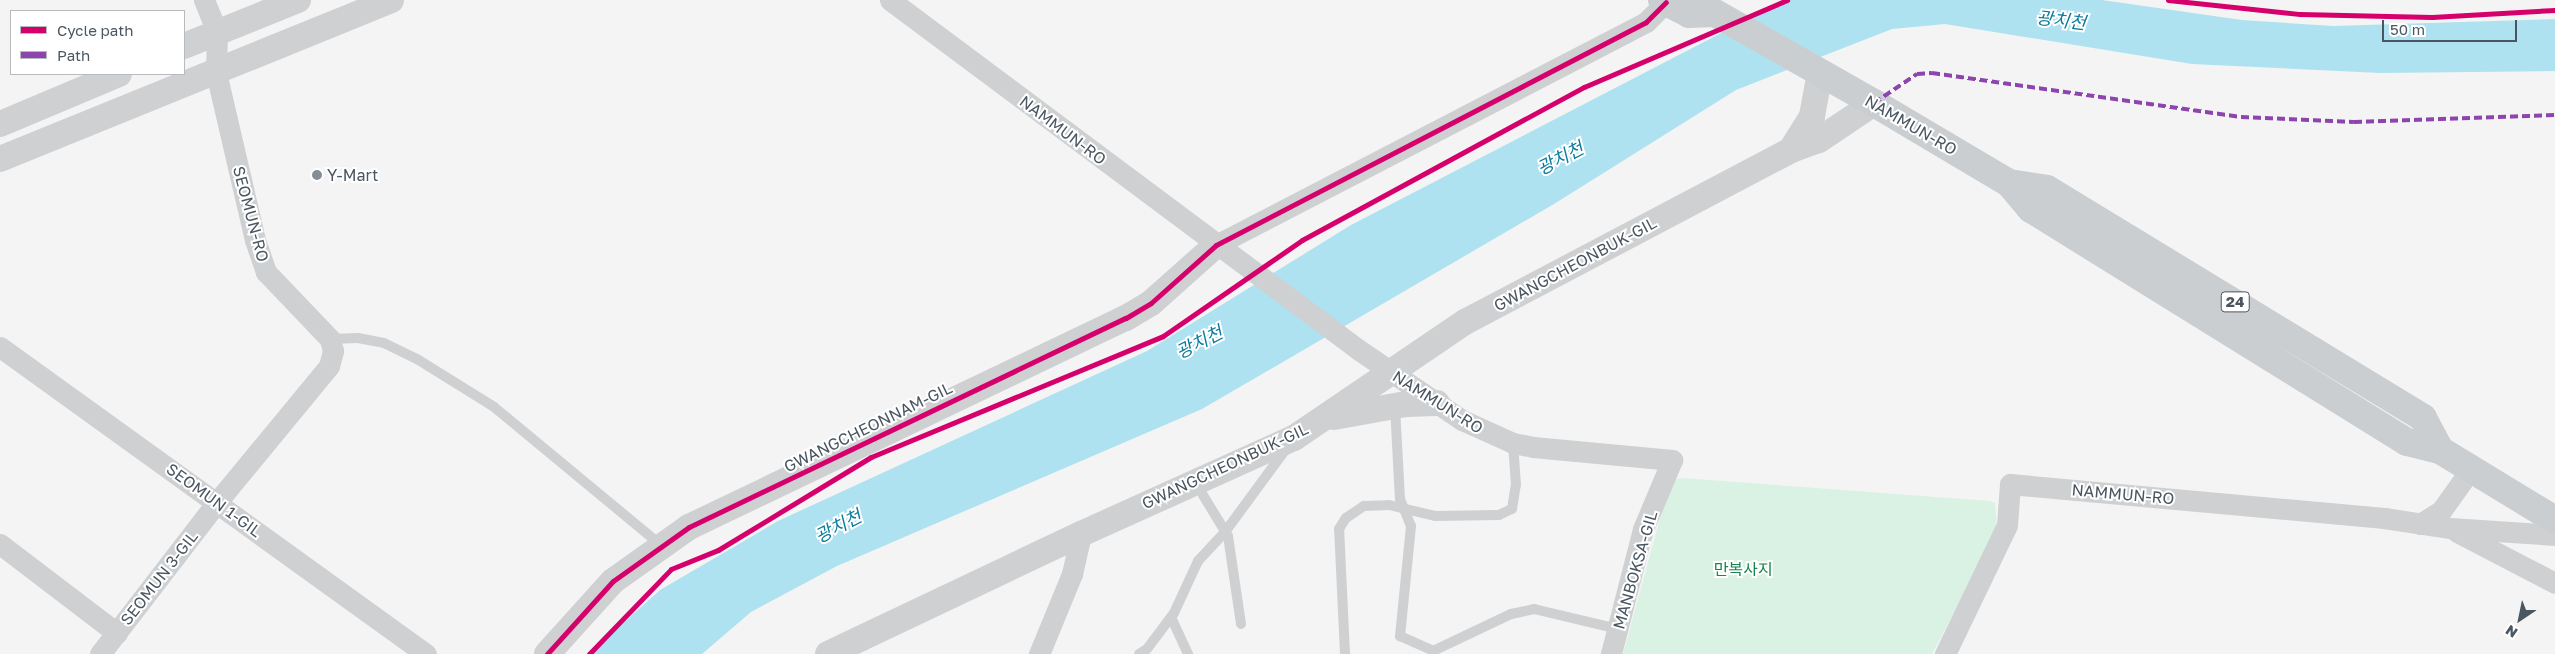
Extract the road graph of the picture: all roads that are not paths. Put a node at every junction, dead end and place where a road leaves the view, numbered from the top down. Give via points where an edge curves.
1 (204, 0) edge
2 (298, 0) edge
3 (391, 0) edge
4 (890, 0) edge
5 (1664, 1) edge
6 (1712, 6) edge
7 (217, 32) junction
8 (185, 46) edge
9 (1816, 71) junction
10 (216, 72) junction
11 (117, 75) edge
12 (1874, 103) junction
13 (0, 124) edge
14 (1791, 150) junction
15 (0, 160) edge
16 (1216, 244) junction
17 (330, 339) junction
18 (0, 348) edge
19 (1390, 372) junction
20 (1437, 403) junction
21 (1395, 406) junction
22 (1326, 418) junction
23 (1294, 438) junction
24 (1513, 442) junction
25 (1672, 460) joint
26 (2471, 469) junction
27 (1194, 481) junction
28 (217, 502) junction
29 (1406, 509) junction
30 (2555, 520) edge
31 (2420, 524) junction
32 (2450, 528) junction
33 (1225, 532) junction
34 (1081, 534) junction
35 (2555, 536) edge
36 (0, 544) edge
37 (661, 545) junction
38 (2555, 583) edge
39 (1171, 617) junction
40 (1241, 624) dead end
41 (1618, 629) junction
42 (117, 633) junction
43 (100, 654) edge
44 (426, 654) edge
45 (547, 654) edge
46 (828, 654) edge
47 (1040, 654) edge
48 (1139, 654) edge
49 (1188, 654) edge
50 (1345, 654) edge
51 (1611, 654) edge
52 (1945, 654) edge

1 - 7 street
2 - 7 street
3 - 10 street
4 - 16 street, NAMMUN-RO
5 - 6 main road via 1688,14
5 - 16 street via 1646,22
6 - 9 main road, NAMMUN-RO
7 - 8 street
7 - 10 street, SEOMUN-RO
9 - 12 main road, NAMMUN-RO / 24
9 - 14 street via 1812,116
10 - 15 street
10 - 17 street, SEOMUN-RO via 255,240 266,272
11 - 13 street
12 - 14 street, GWANGCHEONBUK-GIL via 1819,140
12 - 26 main road, NAMMUN-RO / 24 via 2009,182 2047,188 2415,413 2423,418 2440,450
14 - 19 street, GWANGCHEONBUK-GIL via 1465,322
16 - 19 street, NAMMUN-RO
16 - 37 street, GWANGCHEONNAM-GIL via 1151,303 1126,318 733,504
17 - 28 street via 333,351 328,366
17 - 37 lane via 358,338 384,343 425,364 494,407
18 - 28 street, SEOMUN 1-GIL
19 - 20 street, NAMMUN-RO
19 - 22 street, GWANGCHEONBUK-GIL
20 - 21 street
20 - 24 street, NAMMUN-RO via 1462,420
21 - 22 street
21 - 29 lane via 1400,499
22 - 23 street, GWANGCHEONBUK-GIL
23 - 27 street, GWANGCHEONBUK-GIL
23 - 33 lane
24 - 25 street, NAMMUN-RO
24 - 29 lane via 1516,486 1512,509 1499,515 1435,516
25 - 41 street, MANBOKSA-GIL via 1643,529
26 - 30 main road, NAMMUN-RO / 24
26 - 31 street via 2441,511
27 - 33 lane
27 - 34 street, GWANGCHEONBUK-GIL
28 - 42 street, SEOMUN 3-GIL
28 - 44 street, SEOMUN 1-GIL
29 - 41 lane via 1411,526 1400,636 1433,651 1511,614 1534,609
29 - 50 lane via 1389,505 1364,506 1346,518 1339,529
31 - 32 street, NAMMUN-RO
31 - 52 street, NAMMUN-RO via 2010,484 2008,525
32 - 35 street, NAMMUN-RO
32 - 38 street
33 - 39 lane via 1198,561
33 - 40 lane
34 - 46 street, GWANGCHEONBUK-GIL
34 - 47 street via 1072,574
36 - 42 street
37 - 45 street, GWANGCHEONNAM-GIL via 613,582
39 - 48 lane via 1147,649
39 - 49 lane
41 - 51 street, MANBOKSA-GIL
42 - 43 street, SEOMUN 3-GIL

